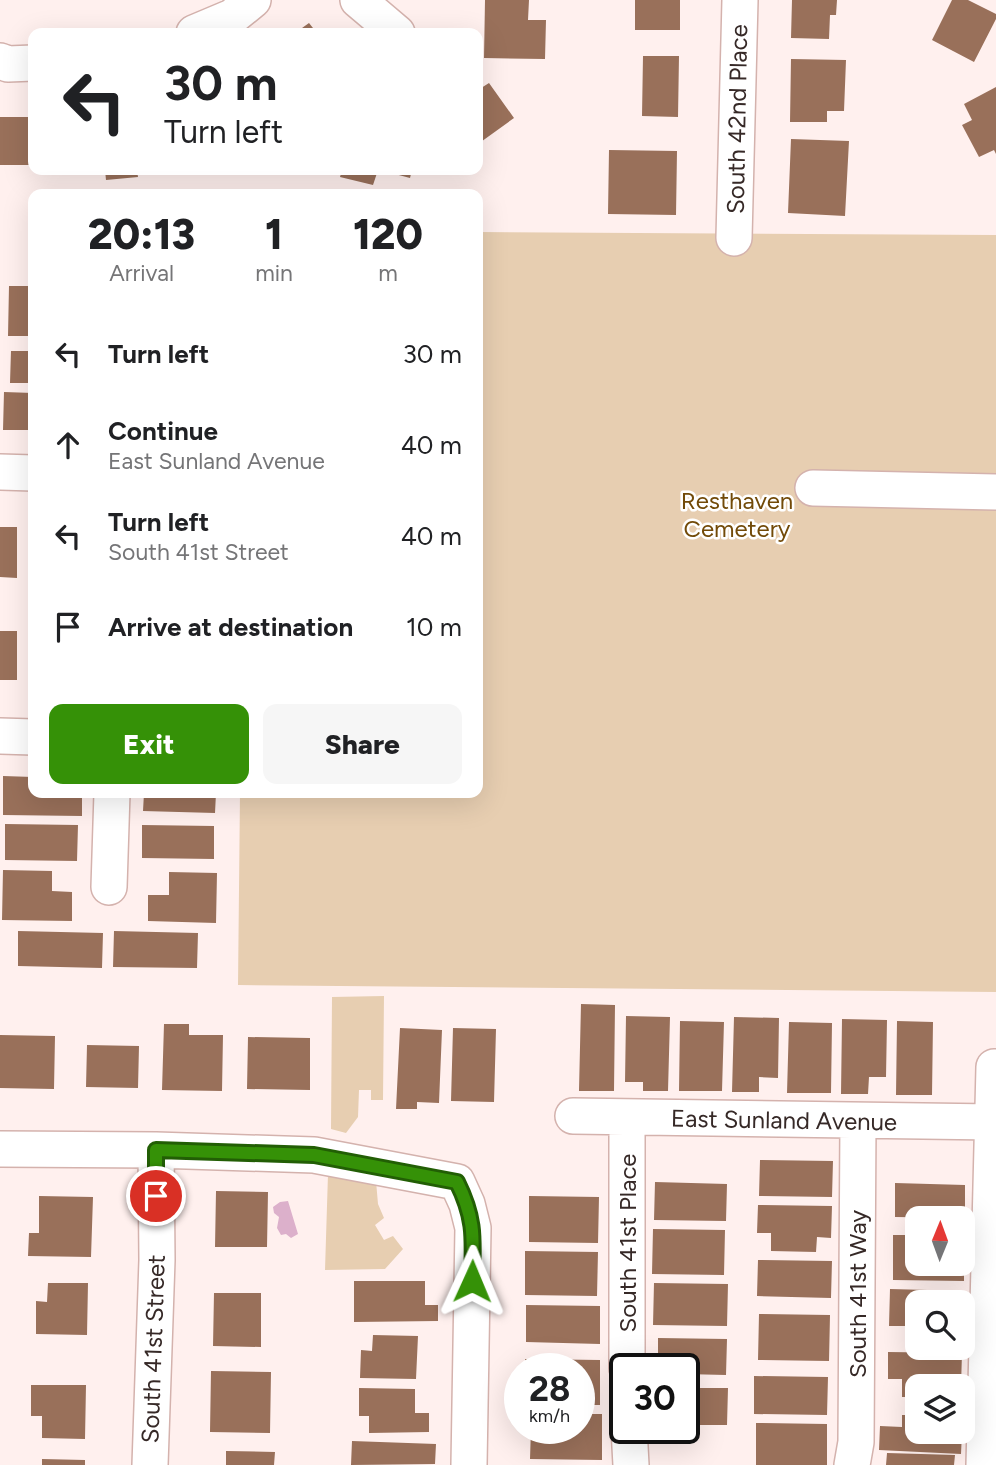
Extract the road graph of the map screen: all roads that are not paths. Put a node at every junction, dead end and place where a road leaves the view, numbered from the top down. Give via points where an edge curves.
1 (253, 0) edge
2 (358, 0) edge
3 (740, 0) edge
4 (206, 28) edge
5 (391, 28) edge
6 (0, 61) edge
7 (28, 63) edge
8 (734, 238) dead end
9 (0, 472) edge
10 (28, 473) edge
11 (813, 488) dead end
12 (996, 492) edge
13 (0, 736) edge
14 (28, 737) edge
15 (112, 798) edge
16 (109, 887) dead end
17 (994, 1067) dead end
18 (573, 1116) dead end
19 (627, 1116) junction
20 (858, 1122) junction
21 (994, 1122) edge
22 (0, 1149) edge
23 (156, 1150) junction
24 (627, 1353) edge
25 (630, 1444) edge
26 (150, 1465) edge
27 (469, 1465) edge
28 (631, 1465) edge
29 (852, 1465) edge
30 (984, 1465) edge

1 - 4 street via 232,17
2 - 5 street
3 - 8 street, South 42nd Place
6 - 7 street
9 - 10 street
11 - 12 street
13 - 14 street
15 - 16 street
17 - 21 street
18 - 19 street, East Sunland Avenue
19 - 20 street, East Sunland Avenue
19 - 24 street, South 41st Place
20 - 21 street, East Sunland Avenue
20 - 29 street, South 41st Way via 856,1442
21 - 30 street
22 - 23 street
23 - 26 street, South 41st Street
23 - 27 street via 314,1155 457,1182 473,1228
25 - 28 street

